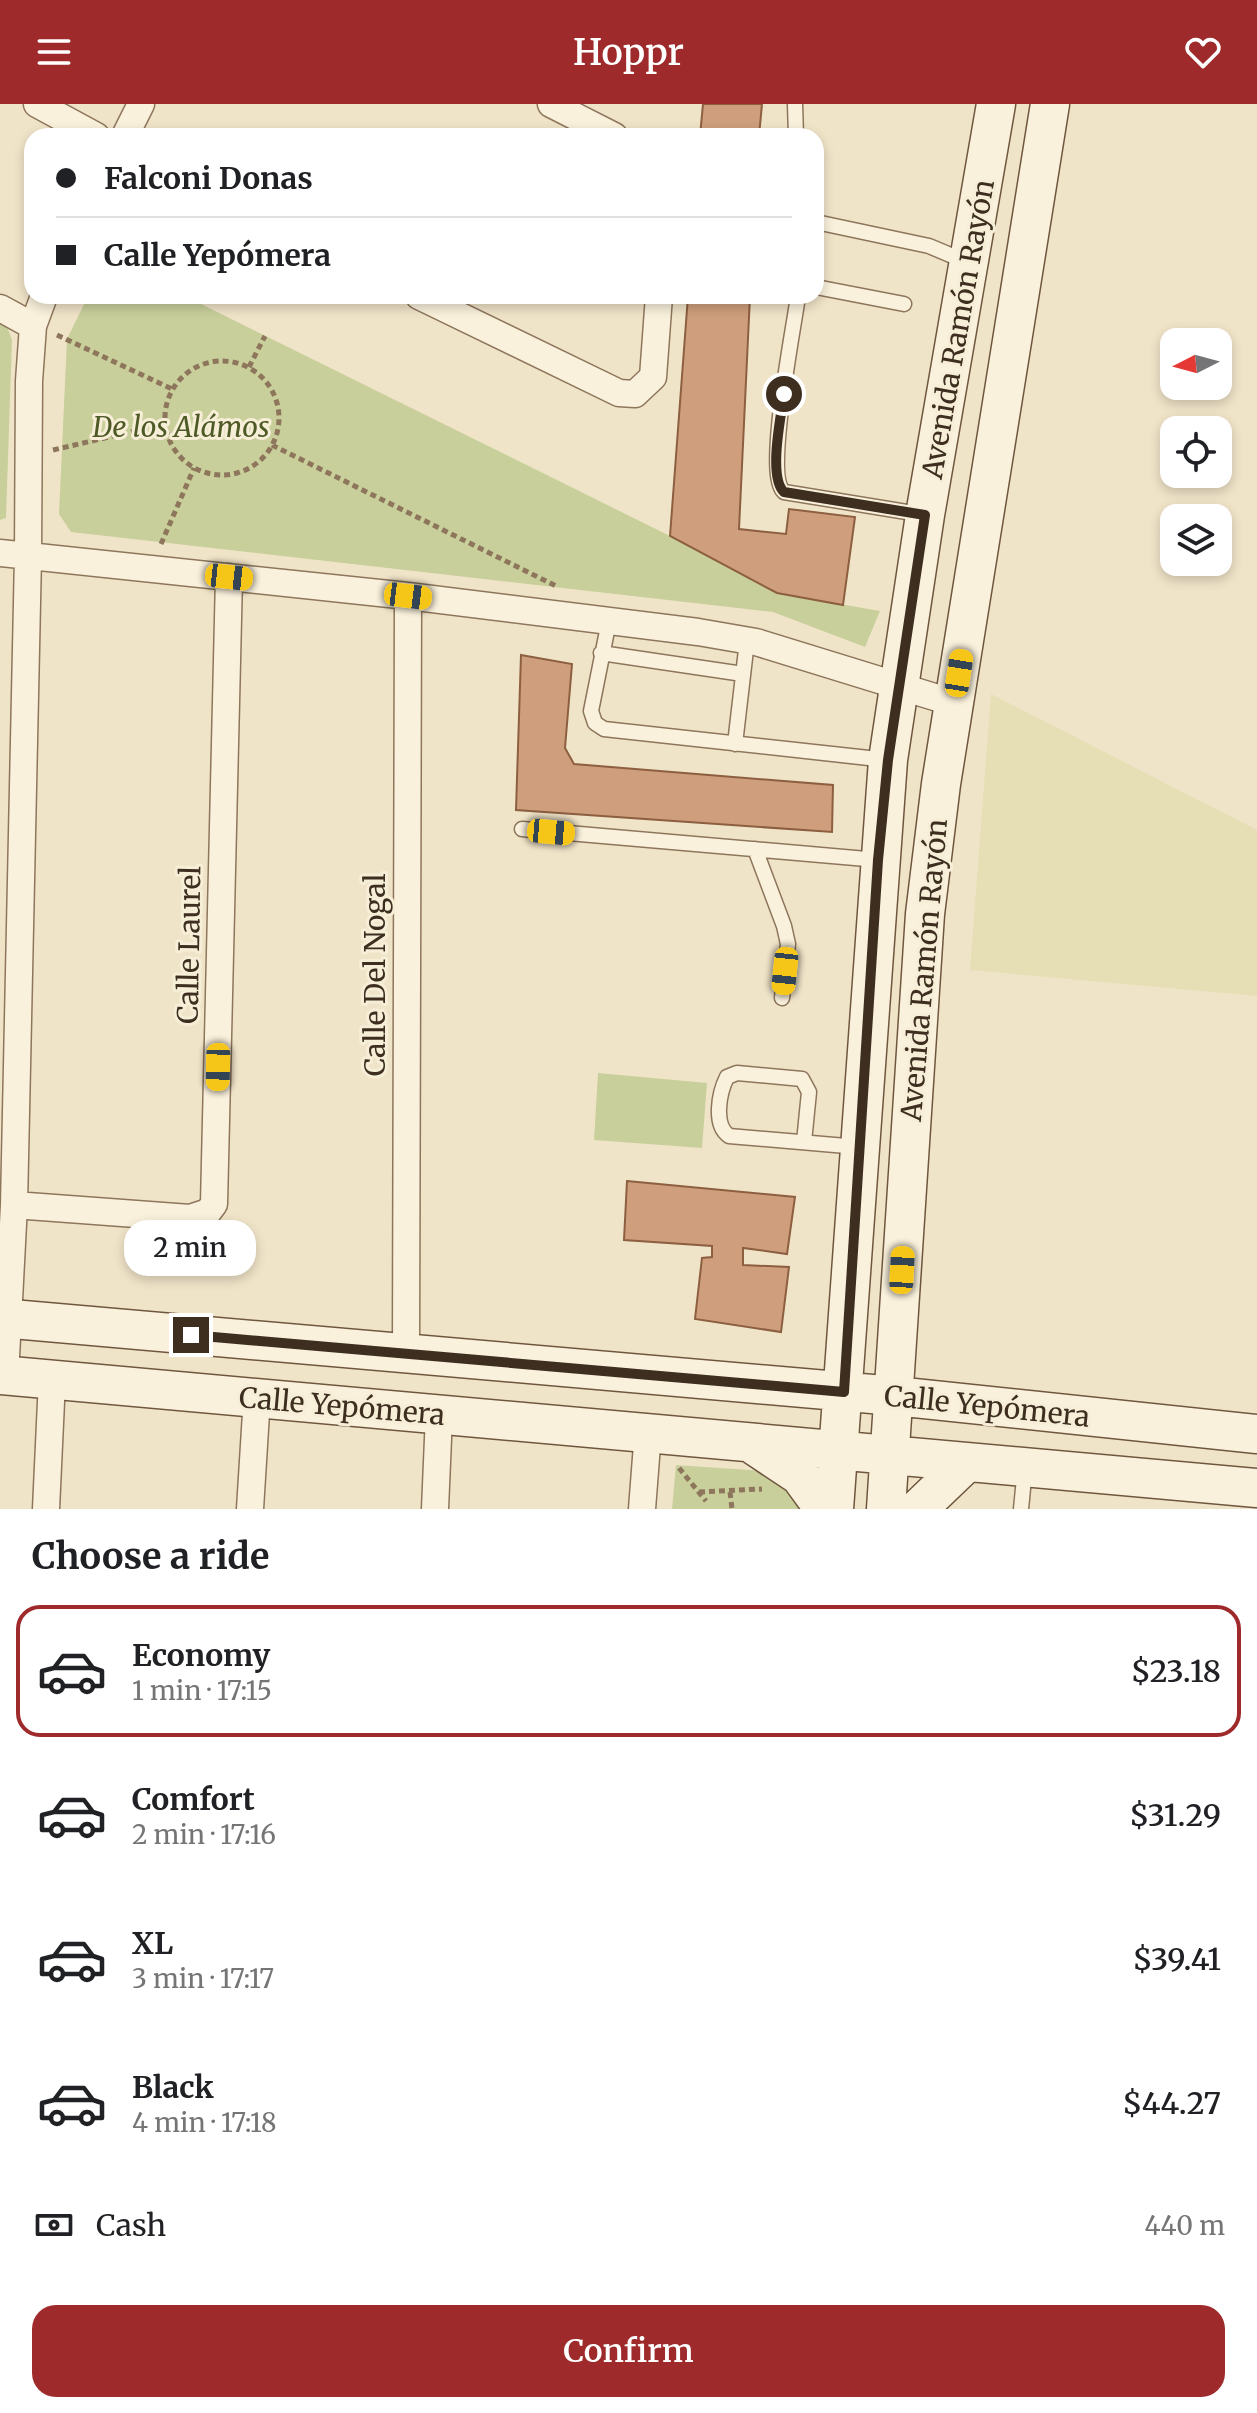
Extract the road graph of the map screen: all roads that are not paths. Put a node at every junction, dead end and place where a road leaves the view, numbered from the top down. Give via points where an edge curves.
1 (37, 104) edge
2 (141, 104) edge
3 (551, 104) edge
4 (795, 104) edge
5 (996, 104) edge
6 (1050, 104) edge
7 (81, 128) edge
8 (129, 128) edge
9 (598, 128) edge
10 (796, 128) edge
11 (824, 224) edge
12 (971, 264) junction
13 (824, 289) edge
14 (41, 304) edge
15 (435, 304) edge
16 (658, 304) edge
17 (797, 304) edge
18 (904, 304) dead end
19 (0, 308) edge
20 (33, 326) junction
21 (925, 515) junction
22 (0, 553) edge
23 (28, 556) junction
24 (229, 577) junction
25 (408, 596) junction
26 (609, 621) junction
27 (747, 641) junction
28 (601, 653) junction
29 (743, 674) junction
30 (898, 685) junction
31 (954, 703) junction
32 (735, 744) junction
33 (888, 760) junction
34 (522, 829) dead end
35 (755, 849) junction
36 (878, 860) junction
37 (782, 998) dead end
38 (804, 1142) junction
39 (858, 1147) junction
40 (14, 1205) junction
41 (3, 1318) edge
42 (406, 1353) junction
43 (3, 1376) edge
44 (52, 1380) junction
45 (844, 1392) junction
46 (895, 1396) junction
47 (257, 1397) junction
48 (439, 1415) junction
49 (648, 1432) junction
50 (1257, 1434) edge
51 (753, 1445) junction
52 (838, 1452) junction
53 (890, 1455) junction
54 (967, 1462) junction
55 (1025, 1467) junction
56 (1257, 1488) edge
57 (46, 1509) edge
58 (250, 1509) edge
59 (435, 1509) edge
60 (642, 1509) edge
61 (824, 1509) edge
62 (834, 1509) edge
63 (886, 1509) edge
64 (918, 1509) edge
65 (1021, 1509) edge

1 - 7 street
2 - 8 street
3 - 9 street
4 - 10 lane
5 - 12 main road, Avenida Ramón Rayón
6 - 31 main road, Avenida Ramón Rayón
11 - 12 lane via 929,246
12 - 21 main road, Avenida Ramón Rayón
13 - 18 lane
14 - 20 street
15 - 16 street via 619,393 635,394 653,377
17 - 21 lane via 775,474 779,488
19 - 20 street
20 - 23 street
21 - 30 main road, Avenida Ramón Rayón
22 - 23 street
23 - 24 street
23 - 40 street
24 - 25 street
24 - 40 street, Calle Laurel via 214,1204 190,1218
25 - 26 street
25 - 42 street, Calle Del Nogal
26 - 27 street
26 - 28 lane
27 - 29 lane
27 - 30 street
28 - 29 lane
28 - 32 lane via 591,711 595,723 604,729
29 - 32 lane
30 - 31 street
30 - 33 main road, Avenida Ramón Rayón
31 - 46 main road, Avenida Ramón Rayón via 925,914
32 - 33 lane
33 - 36 main road, Avenida Ramón Rayón
34 - 35 lane
35 - 36 lane
35 - 37 lane via 788,944
36 - 39 main road, Avenida Ramón Rayón
38 - 38 lane via 809,1092 802,1079 737,1073 727,1077 719,1118 723,1132
38 - 39 lane
39 - 45 main road, Avenida Ramón Rayón
40 - 41 street
41 - 42 main road, Calle Yepómera
41 - 43 street
42 - 45 main road, Calle Yepómera
43 - 44 main road, Calle Yepómera
44 - 47 main road, Calle Yepómera
44 - 57 street
45 - 46 main road, Calle Yepómera
45 - 52 main road, Avenida Ramón Rayón
46 - 50 main road, Calle Yepómera
46 - 53 main road, Avenida Ramón Rayón
47 - 48 main road, Calle Yepómera
47 - 58 street
48 - 49 main road, Calle Yepómera
48 - 59 street
49 - 51 main road, Calle Yepómera
49 - 60 street
51 - 52 main road, Calle Yepómera
51 - 61 main road via 800,1476
52 - 53 main road, Calle Yepómera
52 - 62 main road, Avenida Ramón Rayón
53 - 54 main road, Calle Yepómera
53 - 63 main road, Avenida Ramón Rayón
54 - 55 main road, Calle Yepómera
54 - 64 main road
55 - 56 main road, Calle Yepómera
55 - 65 lane

